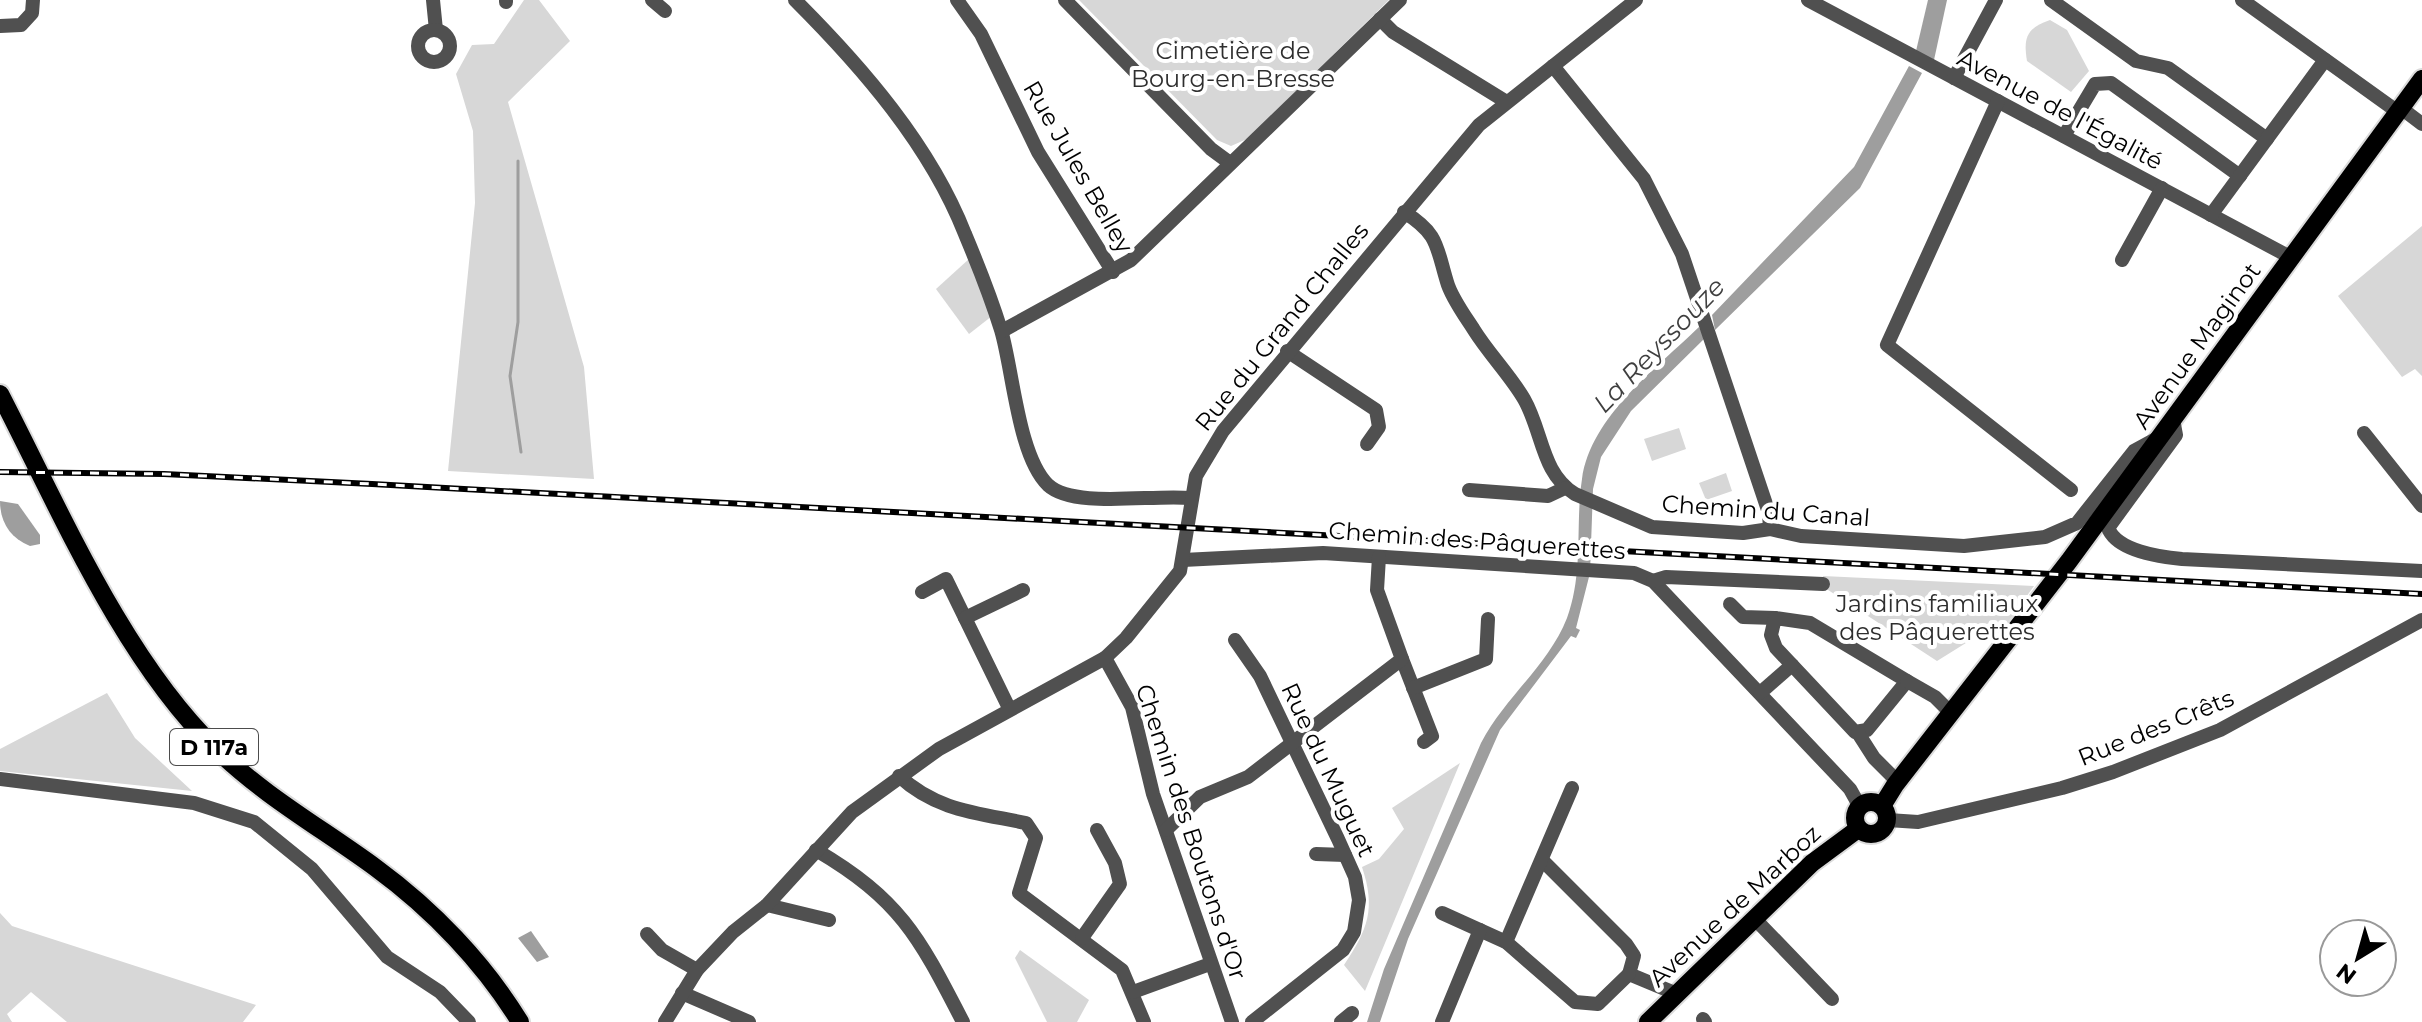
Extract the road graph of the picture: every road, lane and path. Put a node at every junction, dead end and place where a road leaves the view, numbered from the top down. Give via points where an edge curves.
1 (33, 0) edge
2 (433, 0) edge
3 (652, 0) edge
4 (795, 0) edge
5 (957, 0) edge
6 (1065, 0) edge
7 (1400, 0) edge
8 (1636, 0) edge
9 (1808, 0) edge
10 (1996, 0) edge
11 (2051, 0) edge
12 (2242, 0) edge
13 (665, 11) dead end
14 (1380, 19) junction
15 (0, 26) edge
16 (436, 30) dead end
17 (2325, 60) junction
18 (1553, 66) junction
19 (1954, 78) junction
20 (2422, 79) edge
21 (1505, 101) junction
22 (1998, 101) junction
23 (2400, 110) junction
24 (2422, 124) edge
25 (2064, 136) junction
26 (2267, 139) junction
27 (1230, 163) junction
28 (2240, 176) junction
29 (2162, 188) junction
30 (1404, 212) junction
31 (2211, 215) junction
32 (2292, 258) junction
33 (2122, 260) dead end
34 (1113, 272) junction
35 (1002, 331) junction
36 (1287, 351) junction
37 (0, 394) edge
38 (2173, 419) junction
39 (2364, 433) dead end
40 (2160, 437) junction
41 (1367, 444) dead end
42 (1469, 490) dead end
43 (2071, 490) dead end
44 (1570, 491) junction
45 (1190, 498) junction
46 (2422, 506) edge
47 (1770, 529) junction
48 (1379, 557) junction
49 (1183, 560) junction
50 (2422, 571) edge
51 (1653, 581) junction
52 (1823, 584) dead end
53 (1023, 590) dead end
54 (922, 592) dead end
55 (1730, 604) dead end
56 (965, 618) junction
57 (1775, 618) junction
58 (1488, 619) dead end
59 (2422, 620) edge
60 (1235, 640) dead end
61 (1105, 658) junction
62 (1402, 659) junction
63 (1792, 665) junction
64 (1907, 681) junction
65 (1413, 688) junction
66 (1760, 693) junction
67 (1009, 708) junction
68 (1952, 714) junction
69 (1858, 733) junction
70 (1424, 742) dead end
71 (1289, 743) junction
72 (899, 776) junction
73 (0, 779) edge
74 (1897, 781) junction
75 (1572, 788) dead end
76 (1860, 807) junction
77 (1885, 813) junction
78 (1858, 829) junction
79 (1097, 830) dead end
80 (1166, 830) junction
81 (816, 850) junction
82 (1316, 854) dead end
83 (1345, 855) junction
84 (1542, 860) junction
85 (767, 905) junction
86 (1442, 913) dead end
87 (1754, 918) junction
88 (829, 920) dead end
89 (1480, 930) junction
90 (647, 934) dead end
91 (1082, 938) junction
92 (1506, 942) junction
93 (1210, 964) junction
94 (697, 970) junction
95 (1629, 974) junction
96 (1133, 992) junction
97 (682, 993) junction
98 (1677, 994) junction
99 (1832, 999) dead end
100 (1651, 1021) edge
101 (469, 1022) edge
102 (520, 1022) edge
103 (665, 1022) edge
104 (749, 1022) edge
105 (963, 1022) edge
106 (1144, 1022) edge
107 (1232, 1022) edge
108 (1252, 1022) edge
109 (1442, 1022) edge

1 - 15 street via 32,13 21,25
2 - 16 street
3 - 13 street
4 - 35 street via 878,90 925,160 963,230
5 - 34 street, Rue Jules Belley via 981,34 1038,152
6 - 27 street
7 - 14 street
8 - 18 street, Rue du Grand Challes
9 - 19 street, Avenue de l'Égalité
10 - 19 street
11 - 26 street via 2136,61 2168,68
12 - 17 street
14 - 21 street
14 - 27 street
17 - 23 street
17 - 26 street
18 - 21 street, Rue du Grand Challes
18 - 47 street via 1644,179 1682,254
19 - 22 street, Avenue de l'Égalité
20 - 23 main road, Avenue Maginot
21 - 30 street, Rue du Grand Challes
22 - 25 street, Avenue de l'Égalité
22 - 43 street via 1887,345
23 - 24 street
23 - 32 main road, Avenue Maginot
25 - 28 street via 2086,94 2095,84 2111,83
25 - 29 street, Avenue de l'Égalité
26 - 28 street
27 - 34 street
28 - 31 street
29 - 31 street, Avenue de l'Égalité
29 - 33 street
30 - 36 street, Rue du Grand Challes
30 - 44 street via 1437,242 1447,284 1473,330 1525,400 1550,469
31 - 32 street, Avenue de l'Égalité
32 - 38 main road, Avenue Maginot
34 - 35 street
35 - 45 street via 1019,417 1048,485 1073,499
36 - 41 street via 1376,410 1379,427
36 - 45 street, Rue du Grand Challes via 1223,431 1196,476
37 - 102 main road, D 117a via 137,650 187,719 251,780 426,910 476,962
38 - 40 main road, Avenue Maginot
38 - 50 street via 2176,435 2108,528 2123,543 2157,556
39 - 46 street
40 - 47 street, Chemin du Canal via 2134,451 2077,523 2045,537 1964,546 1801,536
40 - 68 main road, Avenue Maginot
42 - 44 street via 1548,496
44 - 47 street, Chemin du Canal via 1652,527 1743,533
45 - 49 street, Rue du Grand Challes
48 - 49 street, Chemin des Pâquerettes via 1323,553
48 - 51 street, Chemin des Pâquerettes via 1634,573
48 - 62 street via 1377,590
49 - 61 street, Rue du Grand Challes via 1171,583
51 - 52 street via 1666,577
51 - 66 street, Chemin des Pâquerettes
53 - 56 street
54 - 56 street via 946,579
55 - 57 street via 1743,617
56 - 67 street
57 - 63 street via 1771,641
57 - 64 street via 1810,623
58 - 65 street via 1486,659
59 - 77 street, Rue des Crêts via 2220,730 2113,772 1918,822
60 - 71 street, Rue du Muguet via 1260,676
61 - 67 street, Rue du Grand Challes
61 - 80 street, Chemin des Boutons d'Or via 1132,707
62 - 65 street
62 - 71 street
63 - 66 street
63 - 69 street
64 - 68 street
64 - 69 street via 1871,726
65 - 70 street via 1432,736
66 - 76 street, Chemin des Pâquerettes via 1850,789
67 - 72 street, Rue du Grand Challes
68 - 74 main road
69 - 74 street
71 - 80 street via 1248,777 1200,797
71 - 83 street, Rue du Muguet
72 - 81 street, Rue du Grand Challes via 852,812
72 - 91 street via 921,796 954,809 1026,823 1036,838 1019,893
73 - 101 street via 194,803 254,822 312,869 387,957 440,992
74 - 77 main road
75 - 84 street
76 - 77 main road via 1871,802
76 - 78 main road via 1855,817
77 - 78 main road via 1876,834
78 - 87 main road, Avenue de Marboz via 1812,863
79 - 91 street via 1120,884
80 - 93 street, Chemin des Boutons d'Or
81 - 85 street, Rue du Grand Challes
81 - 105 street via 856,873 919,937
82 - 83 street
83 - 108 street, Rue du Muguet via 1359,900 1354,932 1334,961
84 - 92 street
84 - 95 street via 1626,944 1634,956
85 - 88 street
85 - 94 street, Rue du Grand Challes
86 - 89 street
87 - 98 main road, Avenue de Marboz
87 - 99 street
89 - 92 street
89 - 109 street
90 - 94 street via 662,950
91 - 96 street via 1122,970
92 - 95 street via 1575,1002 1598,1004
93 - 96 street
93 - 107 street, Chemin des Boutons d'Or
94 - 97 street, Rue du Grand Challes
95 - 98 street
96 - 106 street
97 - 103 street, Rue du Grand Challes
97 - 104 street
98 - 100 main road, Avenue de Marboz

